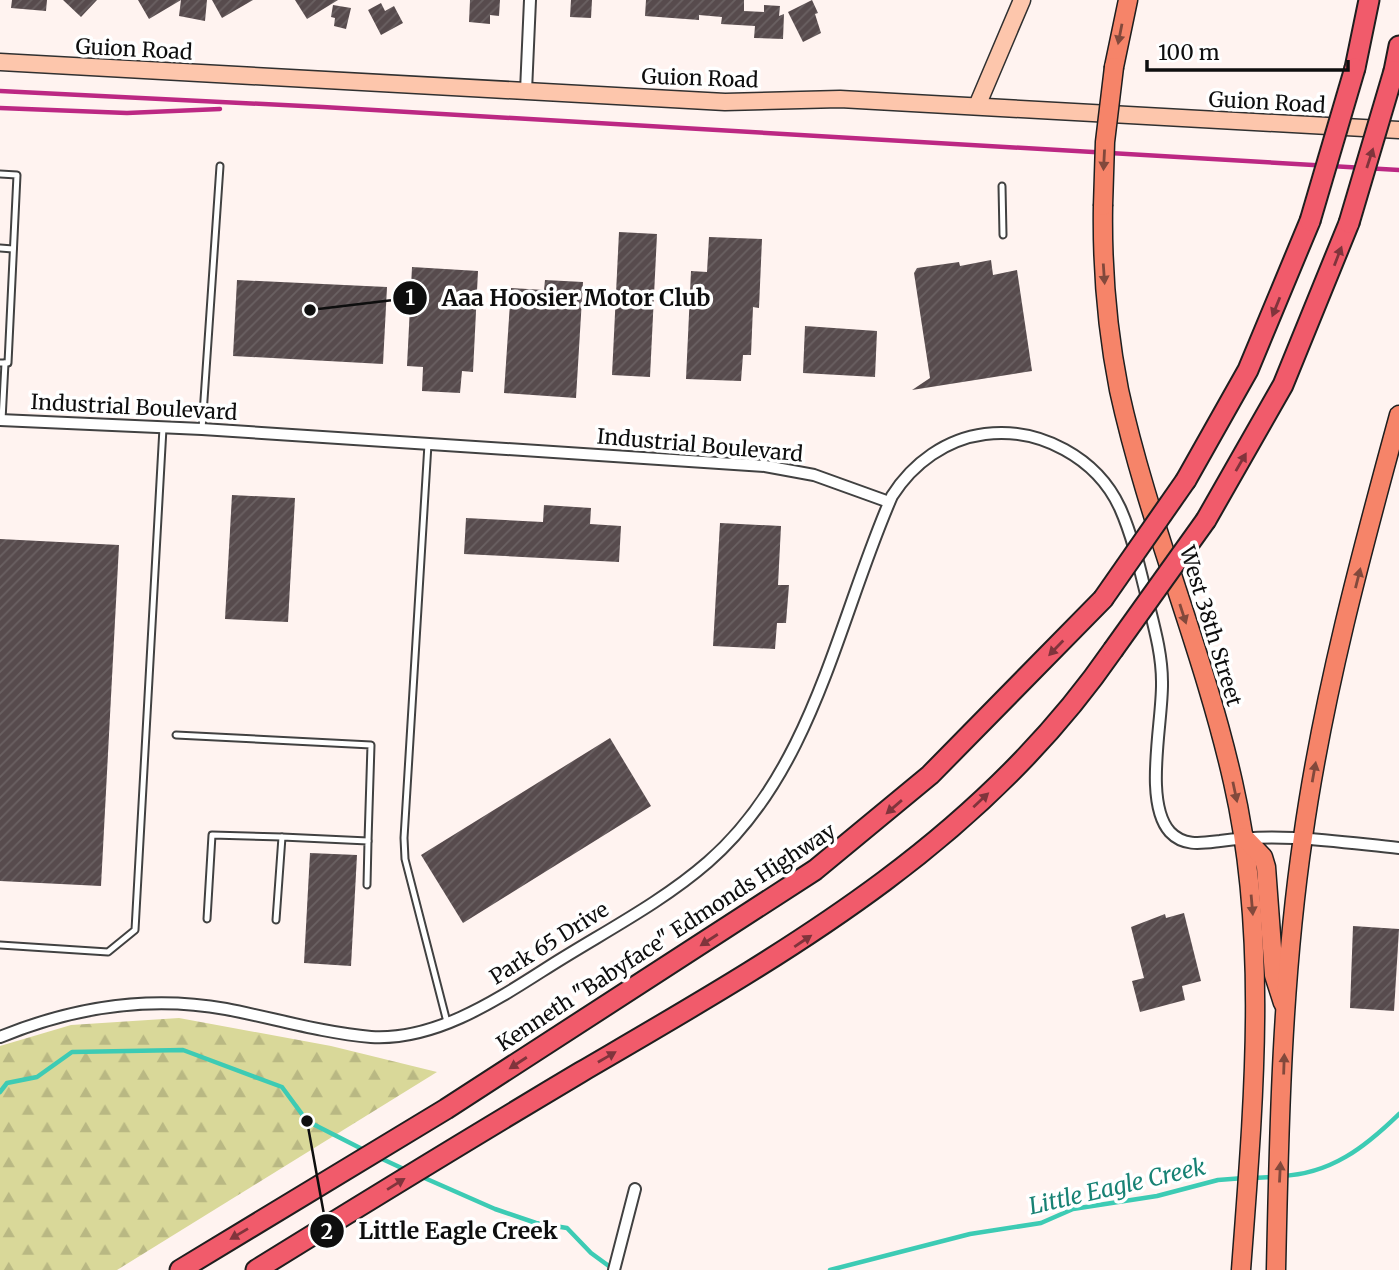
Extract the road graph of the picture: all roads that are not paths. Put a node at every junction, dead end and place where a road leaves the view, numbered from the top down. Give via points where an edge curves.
1 (530, 0) edge
2 (1022, 0) edge
3 (1128, 0) edge
4 (1369, 0) edge
5 (1399, 46) edge
6 (0, 62) edge
7 (1397, 65) edge
8 (526, 91) junction
9 (977, 106) junction
10 (1399, 130) edge
11 (220, 166) dead end
12 (0, 174) edge
13 (1002, 186) dead end
14 (1003, 235) dead end
15 (0, 248) edge
16 (13, 249) junction
17 (2, 363) edge
18 (1399, 415) edge
19 (1, 420) edge
20 (163, 428) junction
21 (202, 429) junction
22 (428, 444) junction
23 (889, 502) junction
24 (176, 735) dead end
25 (282, 837) junction
26 (1244, 837) junction
27 (1302, 839) junction
28 (368, 841) junction
29 (1399, 848) edge
30 (367, 885) dead end
31 (207, 919) dead end
32 (276, 920) dead end
33 (0, 944) edge
34 (1287, 1013) junction
35 (447, 1022) junction
36 (0, 1037) edge
37 (635, 1189) dead end
38 (180, 1270) edge
39 (257, 1270) edge
40 (614, 1270) edge
41 (1241, 1270) edge
42 (1276, 1270) edge

1 - 8 street
2 - 9 street
3 -> 26 main road, West 38th Street, bridge via 1107,122 1104,278 1120,391 1145,490 1215,713
4 -> 38 highway, Kenneth "Babyface" Edmonds Highway, bridge via 1355,68 1310,220 1254,357 1186,480 1103,599 930,775 845,848 446,1109
5 - 7 highway
6 - 8 street, Guion Road
39 -> 7 highway, bridge via 782,954 889,879 1018,764 1079,699 1206,520 1283,385 1349,223
8 - 9 street, Guion Road via 725,102 840,99
9 - 10 street, Guion Road
11 - 21 lane
12 - 16 lane via 17,175
13 - 14 lane
15 - 16 lane
16 - 17 lane via 8,363
17 - 19 lane
27 -> 18 main road via 1341,644
19 - 20 street, Industrial Boulevard
20 - 21 street, Industrial Boulevard
20 - 33 lane via 135,930 108,952
21 - 22 street, Industrial Boulevard
22 - 23 street, Industrial Boulevard via 778,468
22 - 35 lane via 404,838 405,859
23 - 26 street via 906,476 930,455 989,434 1014,433 1051,442 1094,471 1124,518 1159,648 1163,694 1156,793 1162,818 1170,832 1192,843
23 - 35 street, Park 65 Drive via 795,747 751,817 715,855 678,884 510,991
24 - 28 lane via 371,745
25 - 28 lane
25 - 31 lane via 212,835
25 - 32 lane
26 - 27 street
26 - 34 main road via 1266,867 1274,975
26 -> 41 main road, West 38th Street via 1255,967
27 - 29 street
27 - 34 main road
28 - 30 lane
42 -> 34 main road
35 - 36 street, Park 65 Drive via 401,1035 368,1037 211,1007 143,1004 86,1010
37 - 40 street

